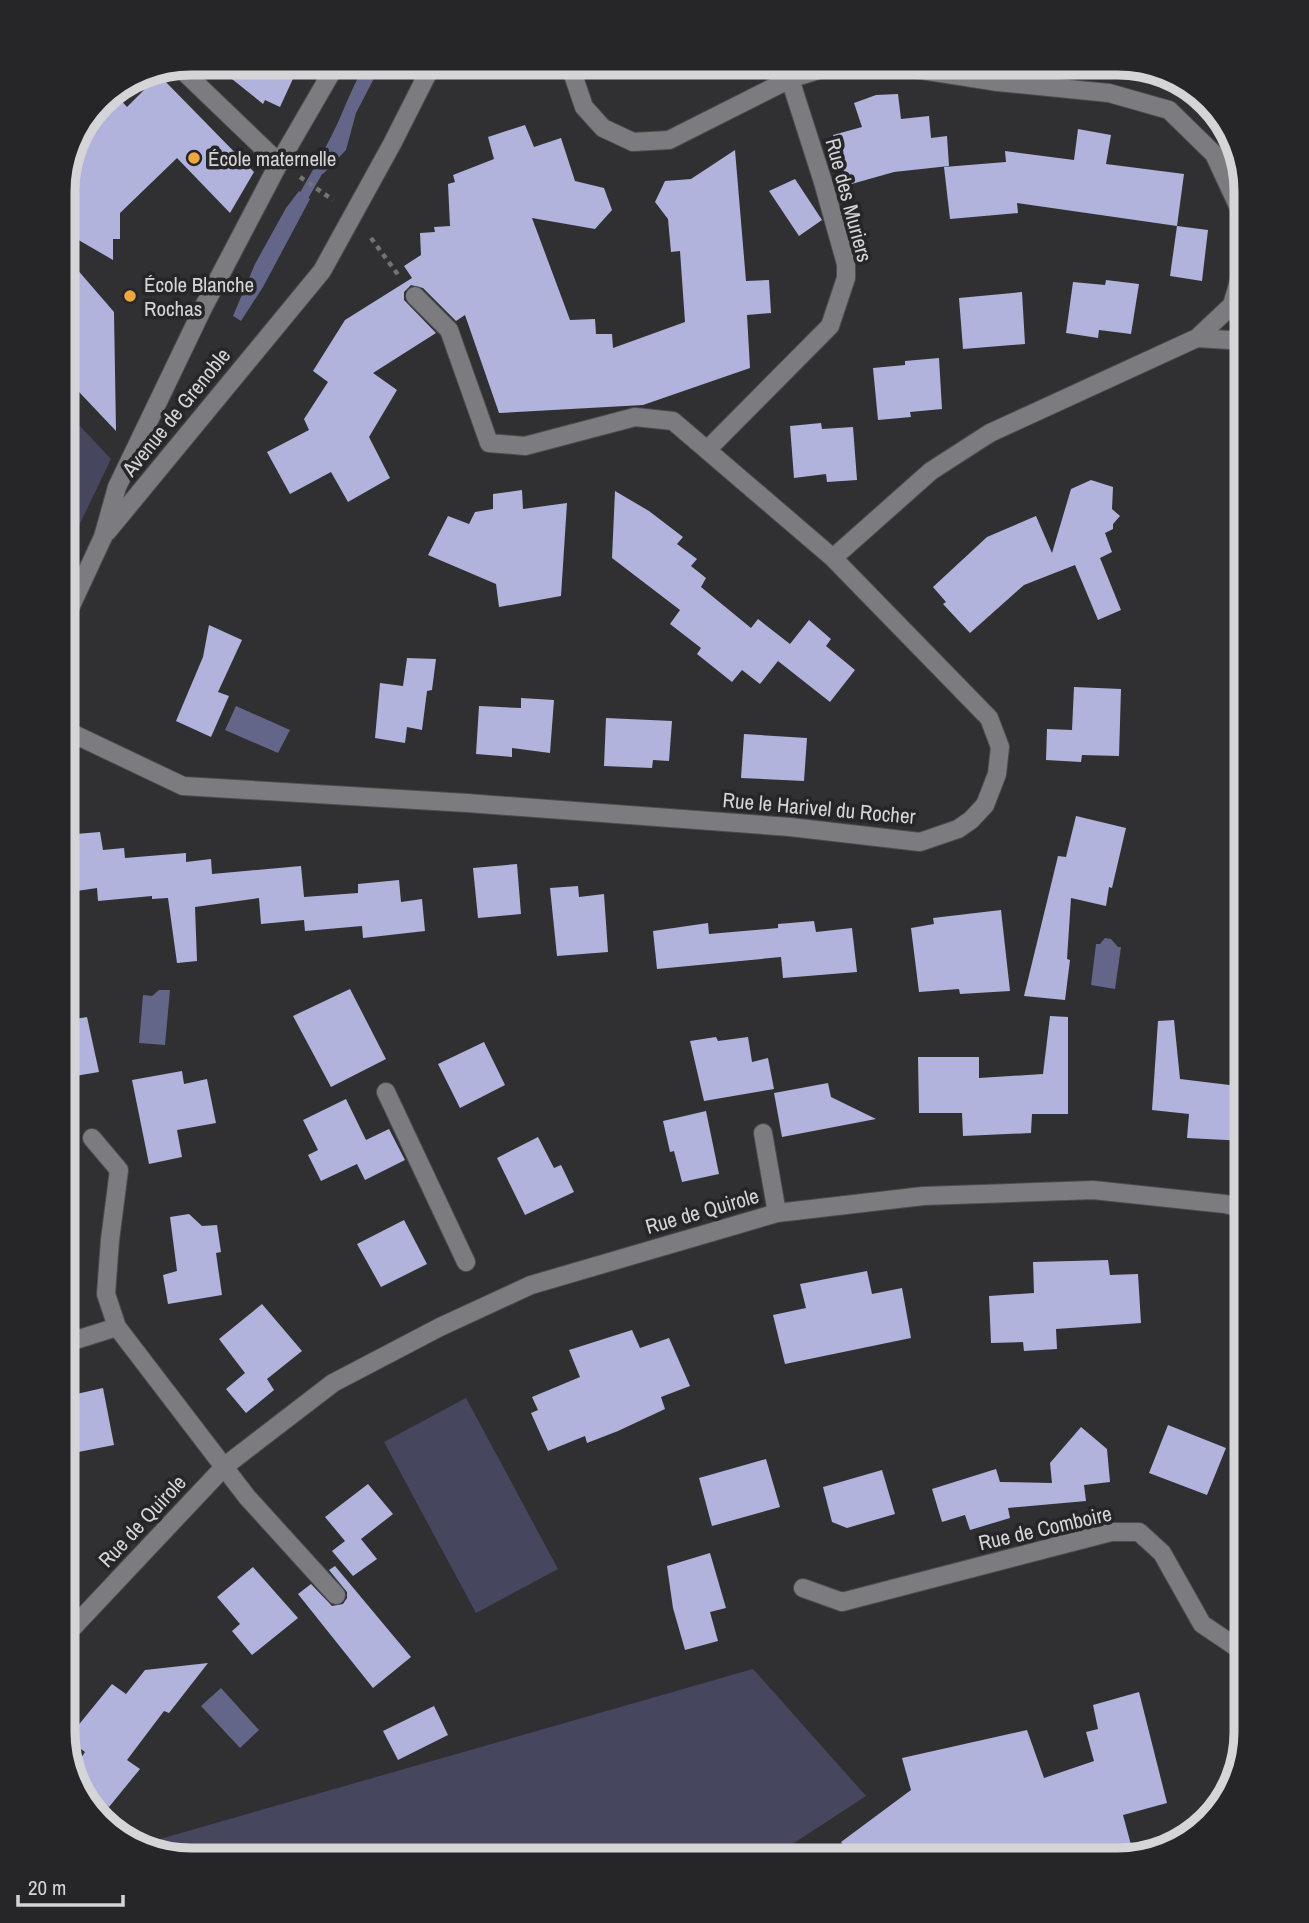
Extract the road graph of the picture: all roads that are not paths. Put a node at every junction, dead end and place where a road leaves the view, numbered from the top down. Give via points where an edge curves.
1 (188, 75) edge
2 (330, 75) edge
3 (427, 75) edge
4 (573, 75) edge
5 (803, 75) edge
6 (951, 75) edge
7 (790, 79) junction
8 (279, 163) junction
9 (1234, 197) edge
10 (415, 296) road end
11 (1234, 298) edge
12 (1197, 338) junction
13 (1234, 340) edge
14 (707, 450) junction
15 (103, 537) junction
16 (833, 558) junction
17 (75, 597) edge
18 (75, 735) edge
19 (386, 1092) dead end
20 (763, 1133) dead end
21 (92, 1138) dead end
22 (1234, 1206) edge
23 (777, 1213) junction
24 (466, 1262) dead end
25 (117, 1327) junction
26 (75, 1340) edge
27 (225, 1466) junction
28 (803, 1588) dead end
29 (336, 1595) dead end
30 (75, 1625) edge
31 (1234, 1646) edge

1 - 8 street
2 - 8 street, Avenue de Grenoble
3 - 15 street, Avenue de Grenoble via 322,271
4 - 7 street via 584,107 603,128 633,142 669,140
5 - 7 street
6 - 9 street via 1109,93 1169,110 1214,154
7 - 14 street, Rue des Muriers via 824,182 846,278 830,326
8 - 15 street, Avenue de Grenoble via 117,487
10 - 14 street, Rue le Harivel du Rocher via 449,330 489,443 525,446 635,417 673,421
11 - 12 street
12 - 13 street
12 - 16 street via 969,445 931,471
14 - 16 street, Rue le Harivel du Rocher
15 - 17 street, Avenue de Grenoble
16 - 18 street, Rue le Harivel du Rocher via 989,718 1000,747 997,774 985,805 958,829 920,842 763,825 183,786
19 - 24 street
20 - 23 street
21 - 25 street via 119,1170 106,1294
22 - 23 street, Rue de Quirole via 1093,1190 923,1196
23 - 27 street, Rue de Quirole via 531,1285 333,1383
25 - 26 street
25 - 27 street
27 - 29 street via 247,1497
27 - 30 street, Rue de Quirole
28 - 31 street, Rue de Comboire via 842,1602 1111,1532 1139,1532 1162,1553 1202,1624

